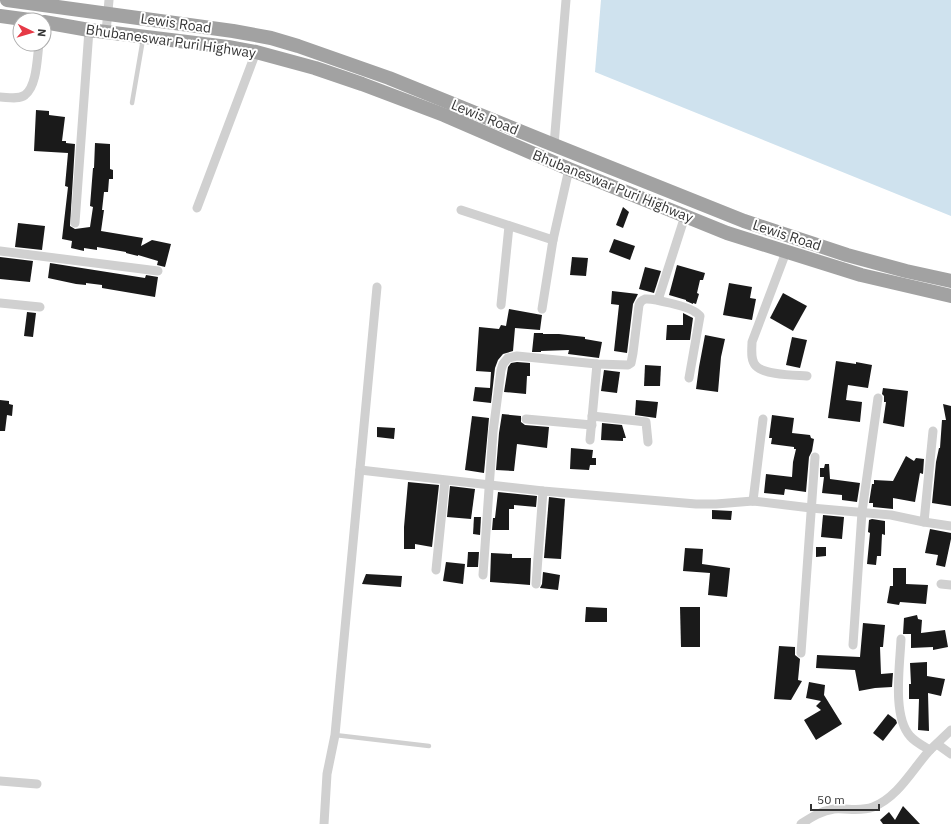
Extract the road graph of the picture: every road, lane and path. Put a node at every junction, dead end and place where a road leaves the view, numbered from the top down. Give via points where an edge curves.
1 (7, 0) edge
2 (566, 0) edge
3 (108, 6) edge
4 (0, 16) edge
5 (12, 18) edge
6 (52, 23) edge
7 (89, 30) junction
8 (106, 32) junction
9 (144, 37) junction
10 (38, 52) edge
11 (256, 52) junction
12 (0, 97) edge
13 (132, 102) dead end
14 (554, 146) junction
15 (570, 169) junction
16 (197, 208) dead end
17 (462, 210) dead end
18 (685, 216) junction
19 (76, 223) dead end
20 (509, 226) junction
21 (553, 240) junction
22 (0, 250) edge
23 (786, 252) junction
24 (158, 271) dead end
25 (951, 281) edge
26 (377, 287) dead end
27 (951, 296) edge
28 (658, 300) junction
29 (0, 303) edge
30 (501, 305) dead end
31 (40, 307) dead end
32 (542, 309) dead end
33 (597, 364) junction
34 (808, 376) dead end
35 (689, 378) dead end
36 (878, 398) dead end
37 (526, 419) dead end
38 (763, 419) dead end
39 (592, 420) junction
40 (933, 431) dead end
41 (590, 440) dead end
42 (648, 442) dead end
43 (815, 457) dead end
44 (360, 470) junction
45 (445, 481) junction
46 (490, 484) junction
47 (543, 491) junction
48 (753, 500) junction
49 (811, 508) junction
50 (862, 512) junction
51 (924, 522) junction
52 (951, 526) edge
53 (436, 570) dead end
54 (483, 575) dead end
55 (536, 584) dead end
56 (941, 584) dead end
57 (951, 585) edge
58 (901, 639) dead end
59 (853, 645) dead end
60 (801, 653) dead end
61 (951, 730) edge
62 (335, 735) junction
63 (429, 746) dead end
64 (933, 747) junction
65 (951, 754) edge
66 (0, 781) edge
67 (37, 784) dead end
68 (324, 824) edge
69 (801, 824) edge

1 - 3 highway, Lewis Road
2 - 14 street
3 - 8 street
3 - 14 highway, Lewis Road via 271,38 298,46 389,78
4 - 5 highway
6 - 7 highway, Bhubaneswar Puri Highway
7 - 8 highway, Bhubaneswar Puri Highway
7 - 19 street
8 - 9 highway, Bhubaneswar Puri Highway
9 - 11 highway, Bhubaneswar Puri Highway
9 - 13 lane
10 - 12 street via 35,72 24,96
11 - 15 highway, Bhubaneswar Puri Highway via 362,84 444,115
11 - 16 street
14 - 25 highway, Lewis Road via 725,214 797,239 862,259
15 - 18 highway, Bhubaneswar Puri Highway
15 - 21 street
17 - 20 street
18 - 23 highway, Bhubaneswar Puri Highway
18 - 28 street
20 - 21 street
20 - 30 street
21 - 32 street
22 - 24 street
23 - 27 highway, Bhubaneswar Puri Highway via 860,274
23 - 34 street via 752,342 753,359 761,370
26 - 44 street
28 - 33 street via 645,299 639,305 631,363 624,366
28 - 35 street via 690,309 700,316
29 - 31 street
33 - 39 street
33 - 46 street via 517,356 505,360 499,380
36 - 50 street
37 - 39 street
38 - 48 street
39 - 41 street
39 - 42 street via 646,422
40 - 51 street
43 - 49 street
44 - 45 street
44 - 62 street
45 - 46 street
45 - 53 street
46 - 47 street
46 - 54 street
47 - 48 street via 696,504
47 - 55 street
48 - 49 street
49 - 50 street
49 - 60 street
50 - 51 street
50 - 59 street
51 - 52 street
56 - 57 street
58 - 64 street via 900,716 905,730 916,742
61 - 64 street
62 - 63 lane
62 - 68 street via 327,774
64 - 65 street
64 - 69 street via 895,791 875,806 865,809 824,811
66 - 67 street

